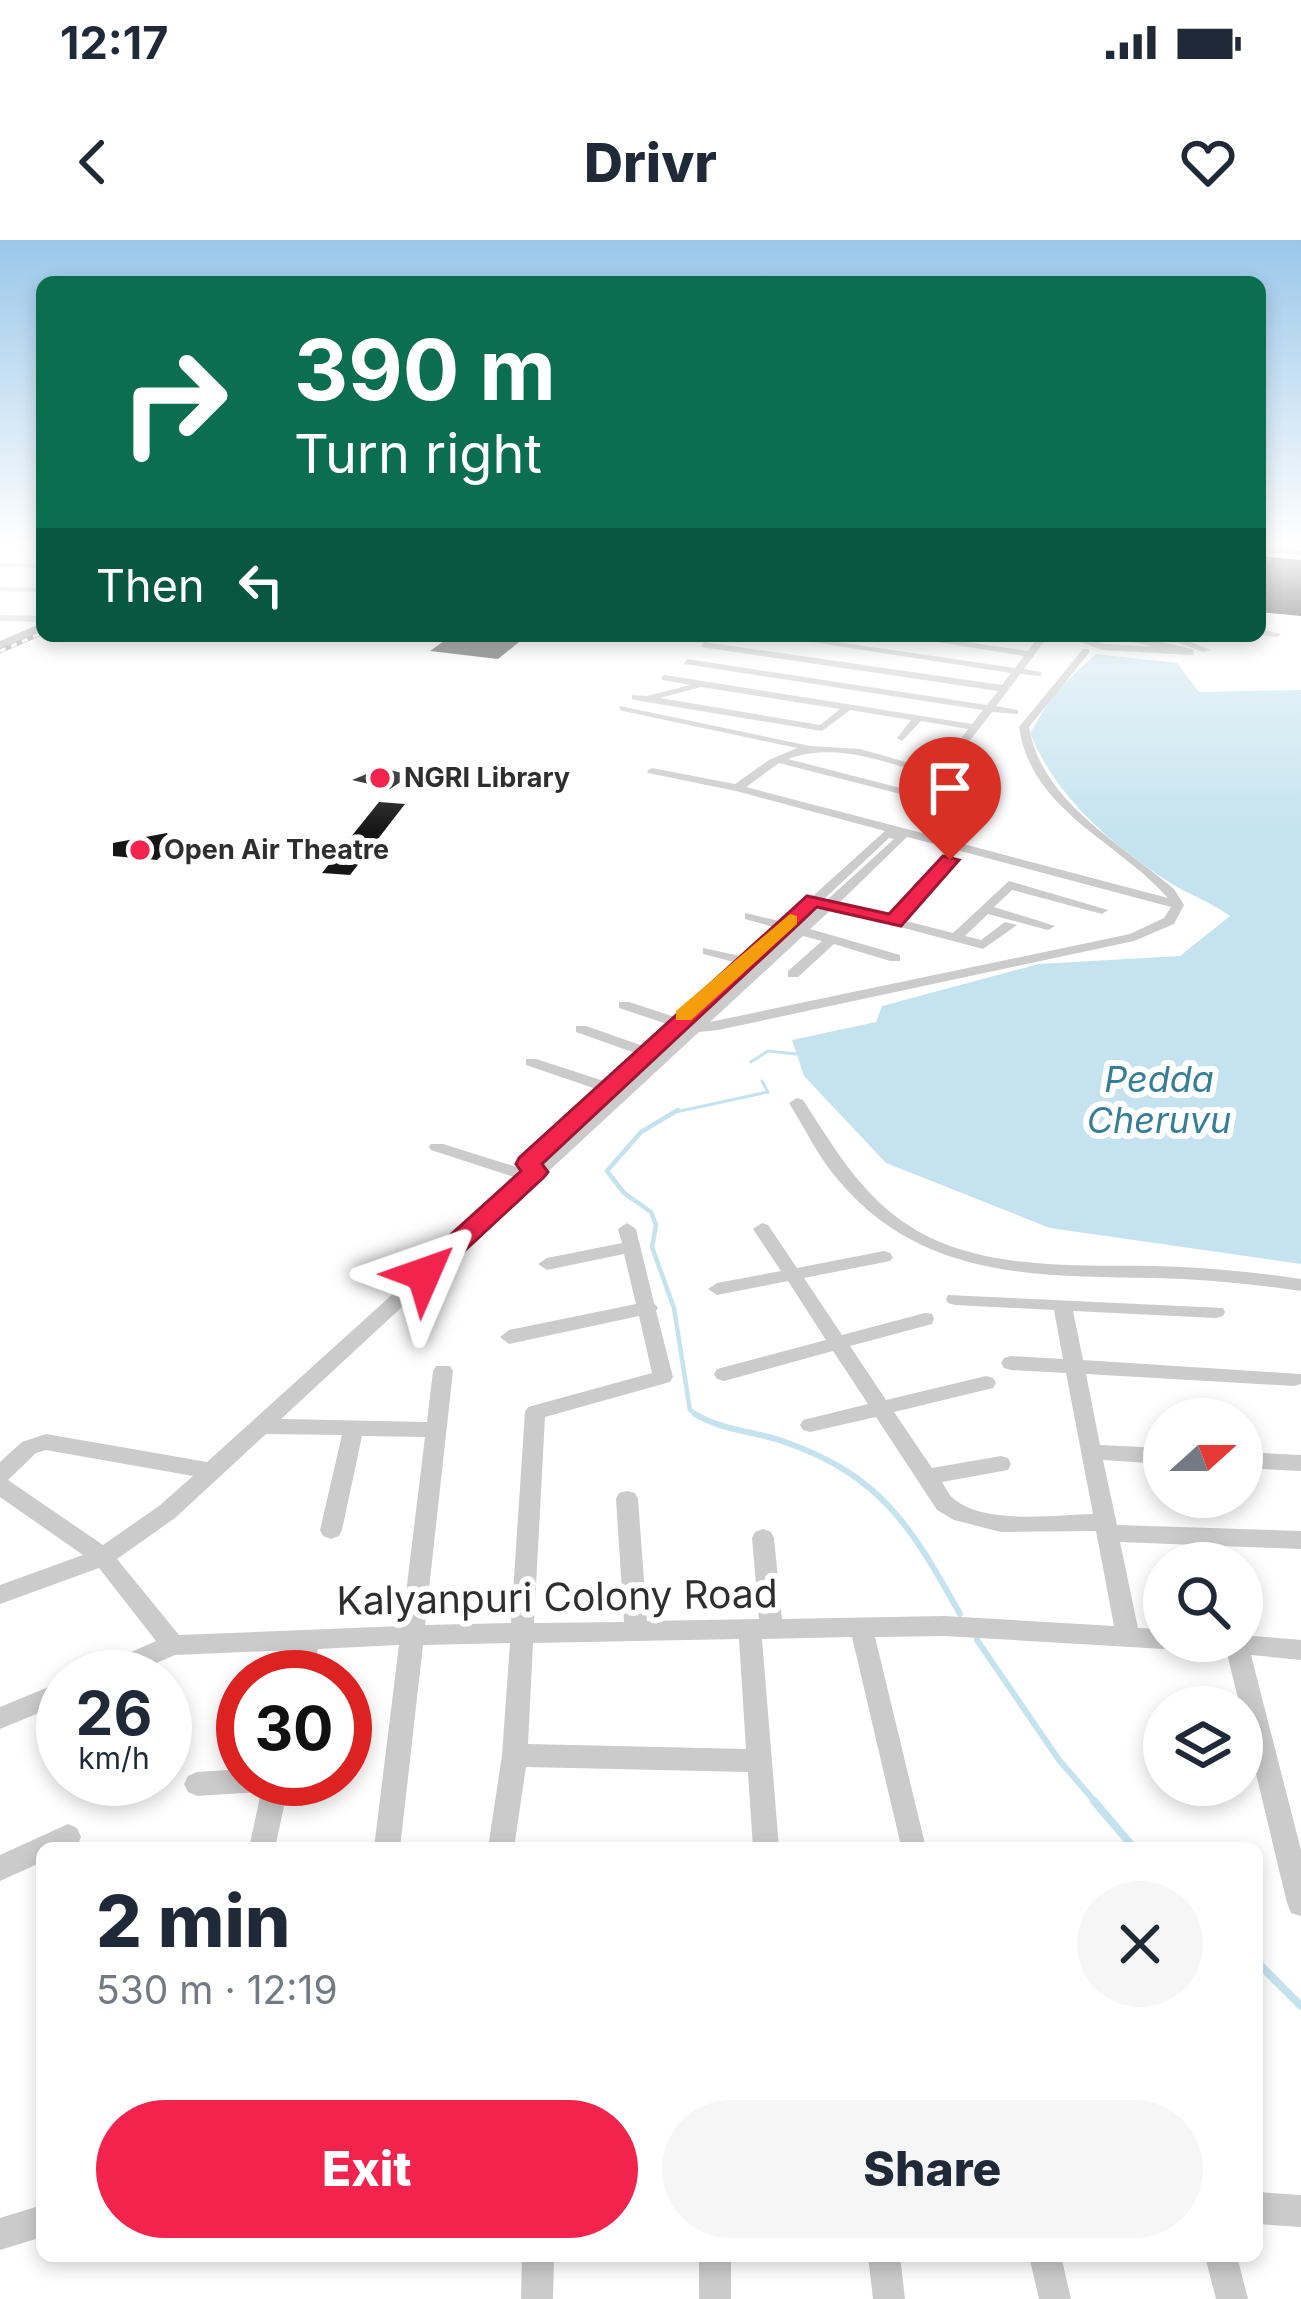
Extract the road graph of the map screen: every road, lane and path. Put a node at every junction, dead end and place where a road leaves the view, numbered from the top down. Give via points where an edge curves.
1 (821, 642) edge
2 (864, 642) edge
3 (946, 642) edge
4 (1037, 642) edge
5 (1095, 642) edge
6 (1128, 642) edge
7 (1170, 642) edge
8 (704, 645) dead end
9 (849, 646) junction
10 (1202, 646) edge
11 (1086, 651) dead end
12 (1136, 652) junction
13 (1030, 654) junction
14 (801, 658) junction
15 (687, 662) dead end
16 (753, 671) junction
17 (1018, 671) junction
18 (1038, 674) dead end
19 (664, 678) dead end
20 (704, 684) junction
21 (1006, 689) junction
22 (635, 697) dead end
23 (650, 698) junction
24 (848, 707) junction
25 (623, 708) dead end
26 (989, 709) junction
27 (1013, 712) dead end
28 (918, 718) junction
29 (975, 727) junction
30 (902, 738) dead end
31 (816, 749) junction
32 (780, 760) junction
33 (652, 771) dead end
34 (934, 773) dead end
35 (737, 788) junction
36 (947, 820) dead end
37 (923, 838) junction
38 (950, 860) dead end
39 (1022, 872) dead end
40 (1009, 884) junction
41 (814, 900) junction
42 (830, 904) junction
43 (1178, 905) junction
44 (985, 908) junction
45 (1102, 910) dead end
46 (750, 916) dead end
47 (894, 922) junction
48 (1010, 925) dead end
49 (783, 926) junction
50 (1048, 926) dead end
51 (800, 930) junction
52 (875, 934) dead end
53 (956, 938) junction
54 (832, 939) junction
55 (858, 947) junction
56 (708, 951) dead end
57 (896, 958) dead end
58 (753, 962) junction
59 (793, 974) dead end
60 (624, 1005) dead end
61 (685, 1025) junction
62 (580, 1029) dead end
63 (644, 1051) junction
64 (531, 1062) dead end
65 (613, 1090) junction
66 (797, 1102) dead end
67 (436, 1147) dead end
68 (532, 1174) junction
69 (762, 1229) dead end
70 (884, 1257) dead end
71 (547, 1264) dead end
72 (794, 1274) junction
73 (1301, 1285) edge
74 (717, 1289) dead end
75 (956, 1299) dead end
76 (1062, 1305) junction
77 (649, 1308) junction
78 (1216, 1312) dead end
79 (925, 1319) dead end
80 (509, 1336) dead end
81 (842, 1343) junction
82 (1011, 1363) dead end
83 (1074, 1366) junction
84 (443, 1371) dead end
85 (724, 1374) dead end
86 (1294, 1379) dead end
87 (986, 1383) dead end
88 (883, 1409) junction
89 (810, 1425) dead end
90 (261, 1426) junction
91 (354, 1427) junction
92 (434, 1430) junction
93 (1091, 1452) junction
94 (1143, 1455) edge
95 (1263, 1461) edge
96 (1301, 1463) edge
97 (1001, 1464) dead end
98 (211, 1472) junction
99 (0, 1475) edge
100 (927, 1477) junction
101 (0, 1486) edge
102 (627, 1499) dead end
103 (1108, 1528) junction
104 (331, 1530) dead end
105 (764, 1538) dead end
106 (1301, 1540) edge
107 (103, 1557) junction
108 (0, 1594) edge
109 (861, 1626) junction
110 (760, 1627) junction
111 (637, 1631) junction
112 (412, 1635) junction
113 (519, 1635) junction
114 (1128, 1636) junction
115 (1143, 1637) edge
116 (308, 1639) junction
117 (173, 1645) junction
118 (1263, 1646) edge
119 (161, 1650) edge
120 (306, 1650) edge
121 (1301, 1650) edge
122 (1241, 1662) edge
123 (36, 1703) edge
124 (0, 1718) edge
125 (515, 1755) junction
126 (760, 1761) junction
127 (216, 1783) edge
128 (196, 1784) dead end
129 (271, 1806) edge
130 (263, 1842) edge
131 (388, 1842) edge
132 (503, 1842) edge
133 (766, 1842) edge
134 (913, 1842) edge
135 (36, 1851) edge
136 (0, 1868) edge
137 (1301, 1903) edge
138 (1263, 2208) edge
139 (1301, 2211) edge
140 (36, 2223) edge
141 (0, 2234) edge
142 (538, 2262) edge
143 (715, 2262) edge
144 (885, 2262) edge
145 (1046, 2262) edge
146 (1223, 2262) edge
147 (537, 2299) edge
148 (716, 2299) edge
149 (889, 2299) edge
150 (1055, 2299) edge
151 (1232, 2299) edge

1 - 9 street
2 - 9 street
3 - 13 street
4 - 13 street
5 - 12 street
6 - 12 street
7 - 10 street
8 - 14 street
9 - 14 street
9 - 17 street
10 - 12 street
11 - 43 street via 1024,727 1028,758 1059,800
13 - 17 street
14 - 16 street
14 - 21 street
15 - 16 street
16 - 20 street
16 - 26 street
17 - 18 street
17 - 21 street
19 - 20 street
20 - 23 street
20 - 24 street
21 - 26 street
22 - 23 street
23 - 24 street via 822,728
24 - 28 street
25 - 31 street
26 - 27 street
26 - 29 street
28 - 29 street
28 - 30 street
29 - 32 street via 959,748 964,790 945,795 916,795
31 - 32 street
31 - 34 street
32 - 35 street
33 - 35 street
35 - 37 street
36 - 37 street
37 - 43 street
38 - 47 street
39 - 40 street
40 - 44 street
40 - 45 street
41 - 42 street
41 - 42 street via 872,857
41 - 49 street
42 - 47 street
42 - 51 street
43 - 61 street via 1169,921 1134,938
44 - 50 street
44 - 53 street
46 - 49 street
47 - 53 street
48 - 53 street via 987,945
49 - 51 street
49 - 58 street
51 - 54 street
51 - 58 street
52 - 55 street
54 - 55 street
54 - 59 street
55 - 57 street
56 - 58 street
58 - 61 street
60 - 61 street
61 - 63 street
61 - 65 street
62 - 63 street
63 - 65 street
64 - 65 street
65 - 68 street
66 - 73 street via 833,1166 867,1201 916,1239 957,1255 1066,1275 1227,1271
67 - 68 street
68 - 90 street
69 - 72 street
70 - 72 street
71 - 77 street via 630,1238
72 - 74 street
72 - 81 street
75 - 76 street
76 - 78 street
76 - 83 street
77 - 80 street
77 - 113 street via 663,1377 536,1412
79 - 81 street
81 - 85 street
81 - 88 street
82 - 83 street
83 - 86 street
83 - 93 street
84 - 92 street
87 - 88 street
88 - 89 street
88 - 100 street
90 - 91 street
90 - 98 street
91 - 92 street
91 - 104 street
92 - 112 street
93 - 94 street
93 - 103 street
95 - 96 street
97 - 100 street
98 - 99 street via 46,1442
98 - 107 street
100 - 103 street via 961,1516
101 - 107 street
102 - 111 street
103 - 106 street
103 - 114 street
105 - 110 street
107 - 108 street
107 - 117 street
109 - 110 street, Kalyanpuri Colony Road
109 - 114 street, Kalyanpuri Colony Road
109 - 134 street
110 - 111 street, Kalyanpuri Colony Road
110 - 126 street
111 - 113 street, Kalyanpuri Colony Road
112 - 113 street, Kalyanpuri Colony Road
112 - 116 street, Kalyanpuri Colony Road
112 - 131 street
113 - 125 street
114 - 115 street, Kalyanpuri Colony Road
116 - 117 street, Kalyanpuri Colony Road
116 - 120 street
117 - 119 street
118 - 121 street
122 - 137 street
123 - 124 street
125 - 126 street
125 - 132 street
126 - 133 street
127 - 128 street
129 - 130 street
135 - 136 street
138 - 139 street
140 - 141 street
142 - 147 street
143 - 148 street
144 - 149 street
145 - 150 street
146 - 151 street

